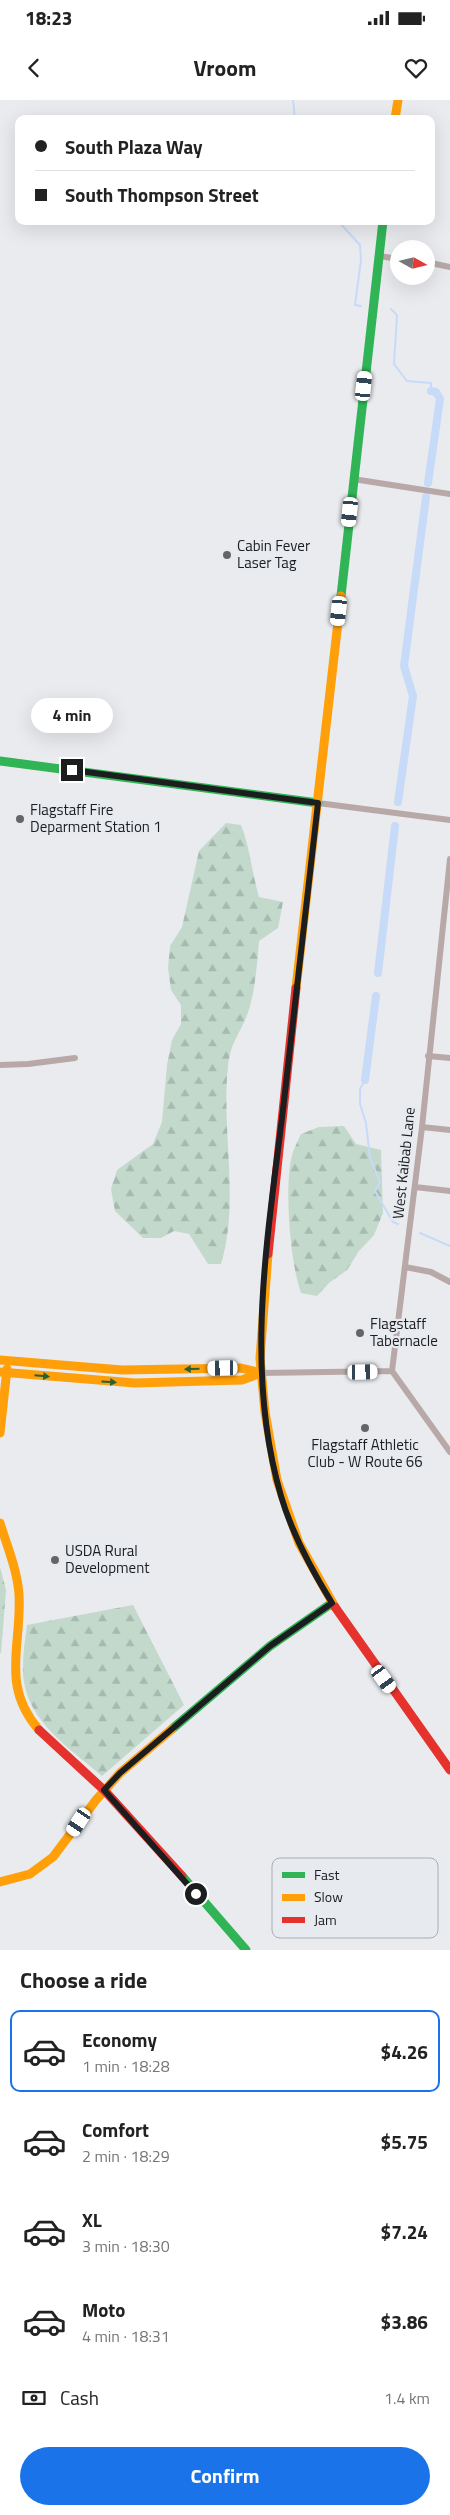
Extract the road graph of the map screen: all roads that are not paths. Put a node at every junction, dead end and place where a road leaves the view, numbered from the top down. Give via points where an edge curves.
1 (398, 100) edge
2 (396, 115) edge
3 (383, 225) edge
4 (379, 256) junction
5 (390, 258) edge
6 (435, 264) edge
7 (450, 267) edge
8 (353, 479) junction
9 (450, 494) edge
10 (0, 761) edge
11 (318, 803) junction
12 (450, 820) edge
13 (450, 859) edge
14 (428, 1056) junction
15 (75, 1058) dead end
16 (450, 1058) edge
17 (0, 1065) edge
18 (422, 1127) junction
19 (450, 1130) edge
20 (415, 1187) junction
21 (450, 1191) edge
22 (405, 1267) junction
23 (450, 1282) edge
24 (4, 1360) edge
25 (392, 1371) junction
26 (3, 1373) edge
27 (261, 1373) junction
28 (0, 1433) edge
29 (450, 1452) edge
30 (0, 1524) edge
31 (332, 1603) junction
32 (447, 1761) edge
33 (450, 1770) edge
34 (104, 1790) junction
35 (0, 1882) edge
36 (246, 1950) edge

1 - 2 street
3 - 4 street
4 - 5 street
4 - 8 street
6 - 7 street
8 - 9 street
8 - 11 street
10 - 11 street
11 - 12 street
11 - 27 street via 268,1249
13 - 14 street, West Kaibab Lane
14 - 16 street
14 - 18 street, West Kaibab Lane
15 - 17 street
18 - 19 street
18 - 20 street, West Kaibab Lane
20 - 21 street
20 - 22 street, West Kaibab Lane
22 - 23 street via 431,1272
22 - 25 street, West Kaibab Lane
24 - 26 street
27 -> 24 street via 241,1368 122,1370
25 - 27 street
25 - 29 street
26 -> 27 street via 134,1383 242,1380
26 - 28 street
27 - 31 street via 267,1428 281,1496 306,1558
30 - 34 street via 18,1585 19,1620 14,1672 19,1698 25,1713 41,1733
31 - 32 street
31 - 34 street via 270,1646 131,1763
32 - 33 street
34 - 35 street via 54,1856 30,1874
34 - 36 street

